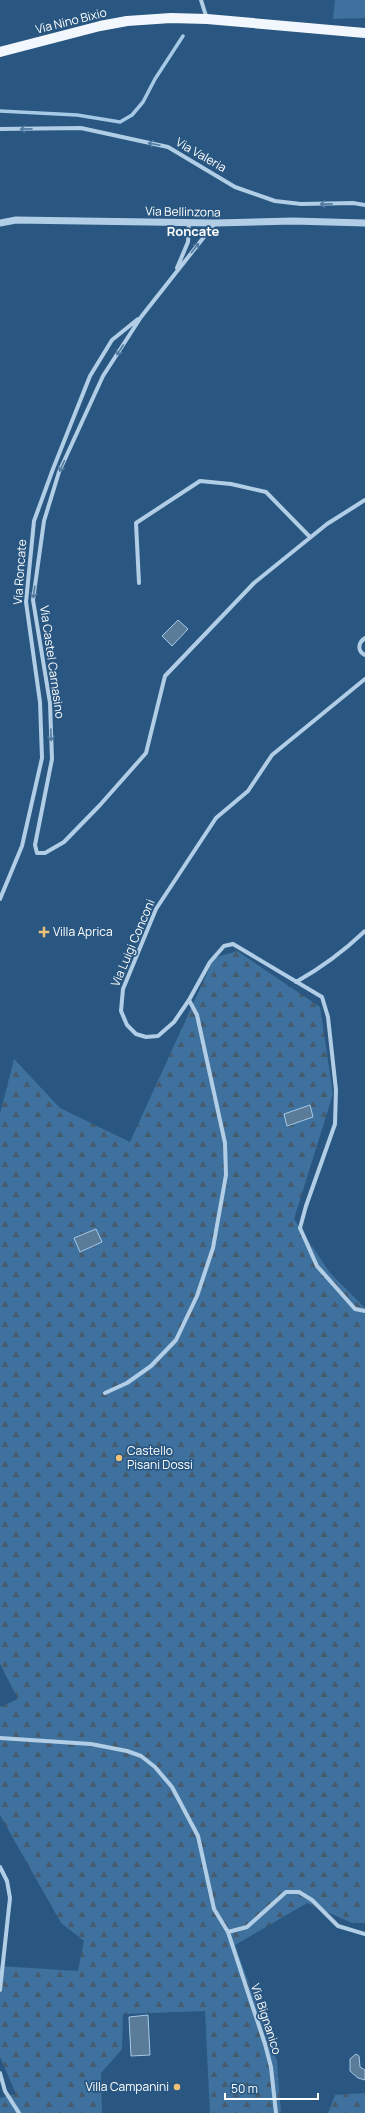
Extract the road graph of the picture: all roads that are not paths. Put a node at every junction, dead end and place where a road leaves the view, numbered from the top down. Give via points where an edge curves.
1 (201, 0) edge
2 (207, 19) junction
3 (365, 33) edge
4 (0, 52) edge
5 (0, 130) edge
6 (365, 206) edge
7 (0, 223) edge
8 (189, 223) junction
9 (215, 223) junction
10 (365, 223) edge
11 (175, 274) junction
12 (141, 317) junction
13 (365, 500) edge
14 (310, 536) junction
15 (140, 583) dead end
16 (365, 638) edge
17 (365, 655) edge
18 (365, 679) edge
19 (0, 900) edge
20 (365, 931) edge
21 (296, 982) junction
22 (189, 1000) junction
23 (365, 1311) edge
24 (105, 1393) dead end
25 (0, 1738) edge
26 (0, 1867) edge
27 (228, 1932) junction
28 (365, 1934) edge
29 (0, 1990) edge
30 (0, 2074) edge
31 (19, 2113) edge
32 (276, 2113) edge

1 - 2 street
2 - 3 main road, Via Nino Bixio
2 - 4 main road, Via Nino Bixio via 170,18 114,23
6 -> 5 street, Via Valeria via 353,203 301,204 275,200 235,187 168,147 81,128
7 - 8 street, Via Bellinzona via 16,220
8 - 9 street, Via Bellinzona
8 - 11 street, Via Castel Carnasino via 188,242
9 - 10 street, Via Bellinzona
11 -> 9 street, Via Castel Carnasino
11 - 12 street, Via Castel Carnasino
12 -> 14 street, Via Castel Carnasino via 103,376 59,472 44,521 33,600 50,703 52,759 35,848 37,853 45,853 64,842 100,806 146,753 165,676 254,584
12 - 19 street, Via Roncate via 112,340 90,376 34,521 26,602 40,702 42,758 22,846
13 - 14 street, Via Castel Carnasino
14 - 15 street via 266,492 231,484 200,481 136,523
16 - 17 street via 359,646
18 - 22 street, Via Luigi Conconi via 272,755 248,791 216,818 156,909 123,989 121,1012 136,1034 146,1037 158,1036 174,1022
20 - 21 street via 319,969
21 - 22 street, Via Luigi Conconi via 233,944 224,946 210,962
21 - 23 street, Via Luigi Conconi via 322,997 328,1017 336,1090 335,1124 300,1228 317,1266 355,1309
22 - 24 street via 197,1015 225,1143 226,1175 213,1248 198,1296 176,1340 151,1366 127,1383
25 - 27 street, Via Bignanico via 91,1744 141,1756 155,1767 172,1787 198,1836 214,1909
26 - 29 street via 7,1881 10,1898
27 - 28 street via 247,1927 286,1892 299,1892 312,1900 338,1926
27 - 32 street, Via Bignanico via 265,2044 271,2067
30 - 31 street via 5,2091

